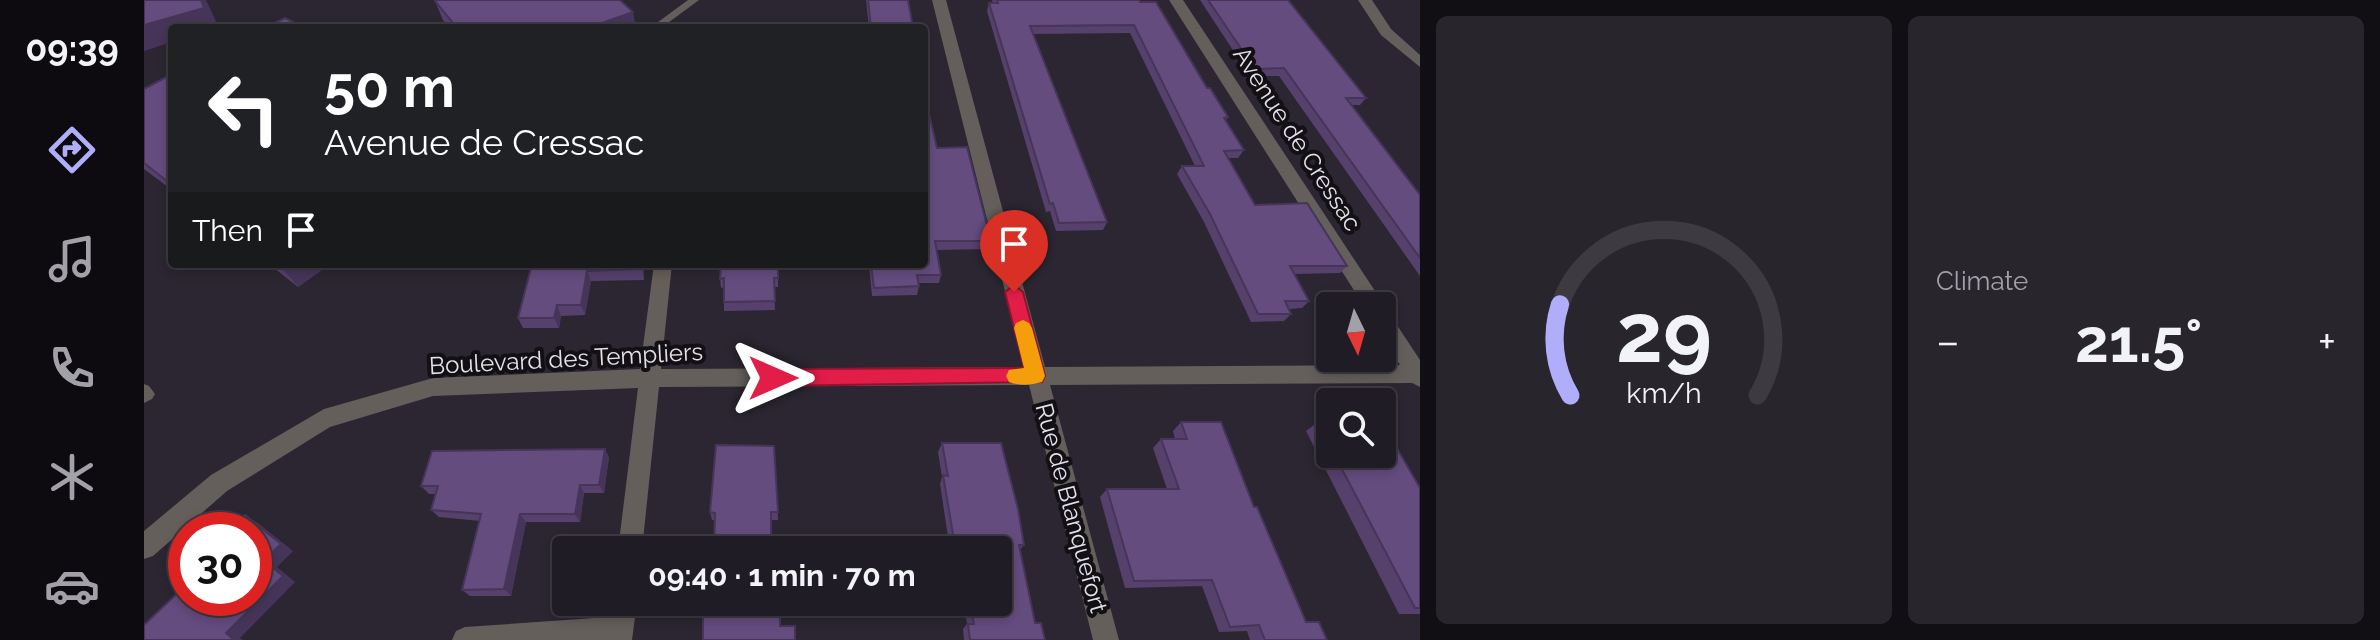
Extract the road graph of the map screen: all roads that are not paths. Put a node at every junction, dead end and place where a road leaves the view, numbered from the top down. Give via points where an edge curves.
1 (694, 0) edge
2 (939, 0) edge
3 (1176, 0) edge
4 (1365, 0) edge
5 (661, 24) edge
6 (1420, 63) edge
7 (663, 268) edge
8 (1365, 292) edge
9 (1396, 341) edge
10 (1036, 376) junction
11 (1419, 376) edge
12 (651, 378) junction
13 (632, 536) edge
14 (144, 547) edge
15 (620, 634) edge
16 (465, 640) edge
17 (1106, 640) edge

1 - 5 lane
2 - 10 street
3 - 8 street, Avenue de Cressac
4 - 6 street via 1386,32
7 - 12 street
9 - 11 street
10 - 11 street, Boulevard des Templiers
10 - 12 street, Boulevard des Templiers
10 - 17 street, Rue de Blanquefort
12 - 13 street
12 - 14 street, Boulevard des Templiers via 433,387 324,419 219,483
15 - 16 street

